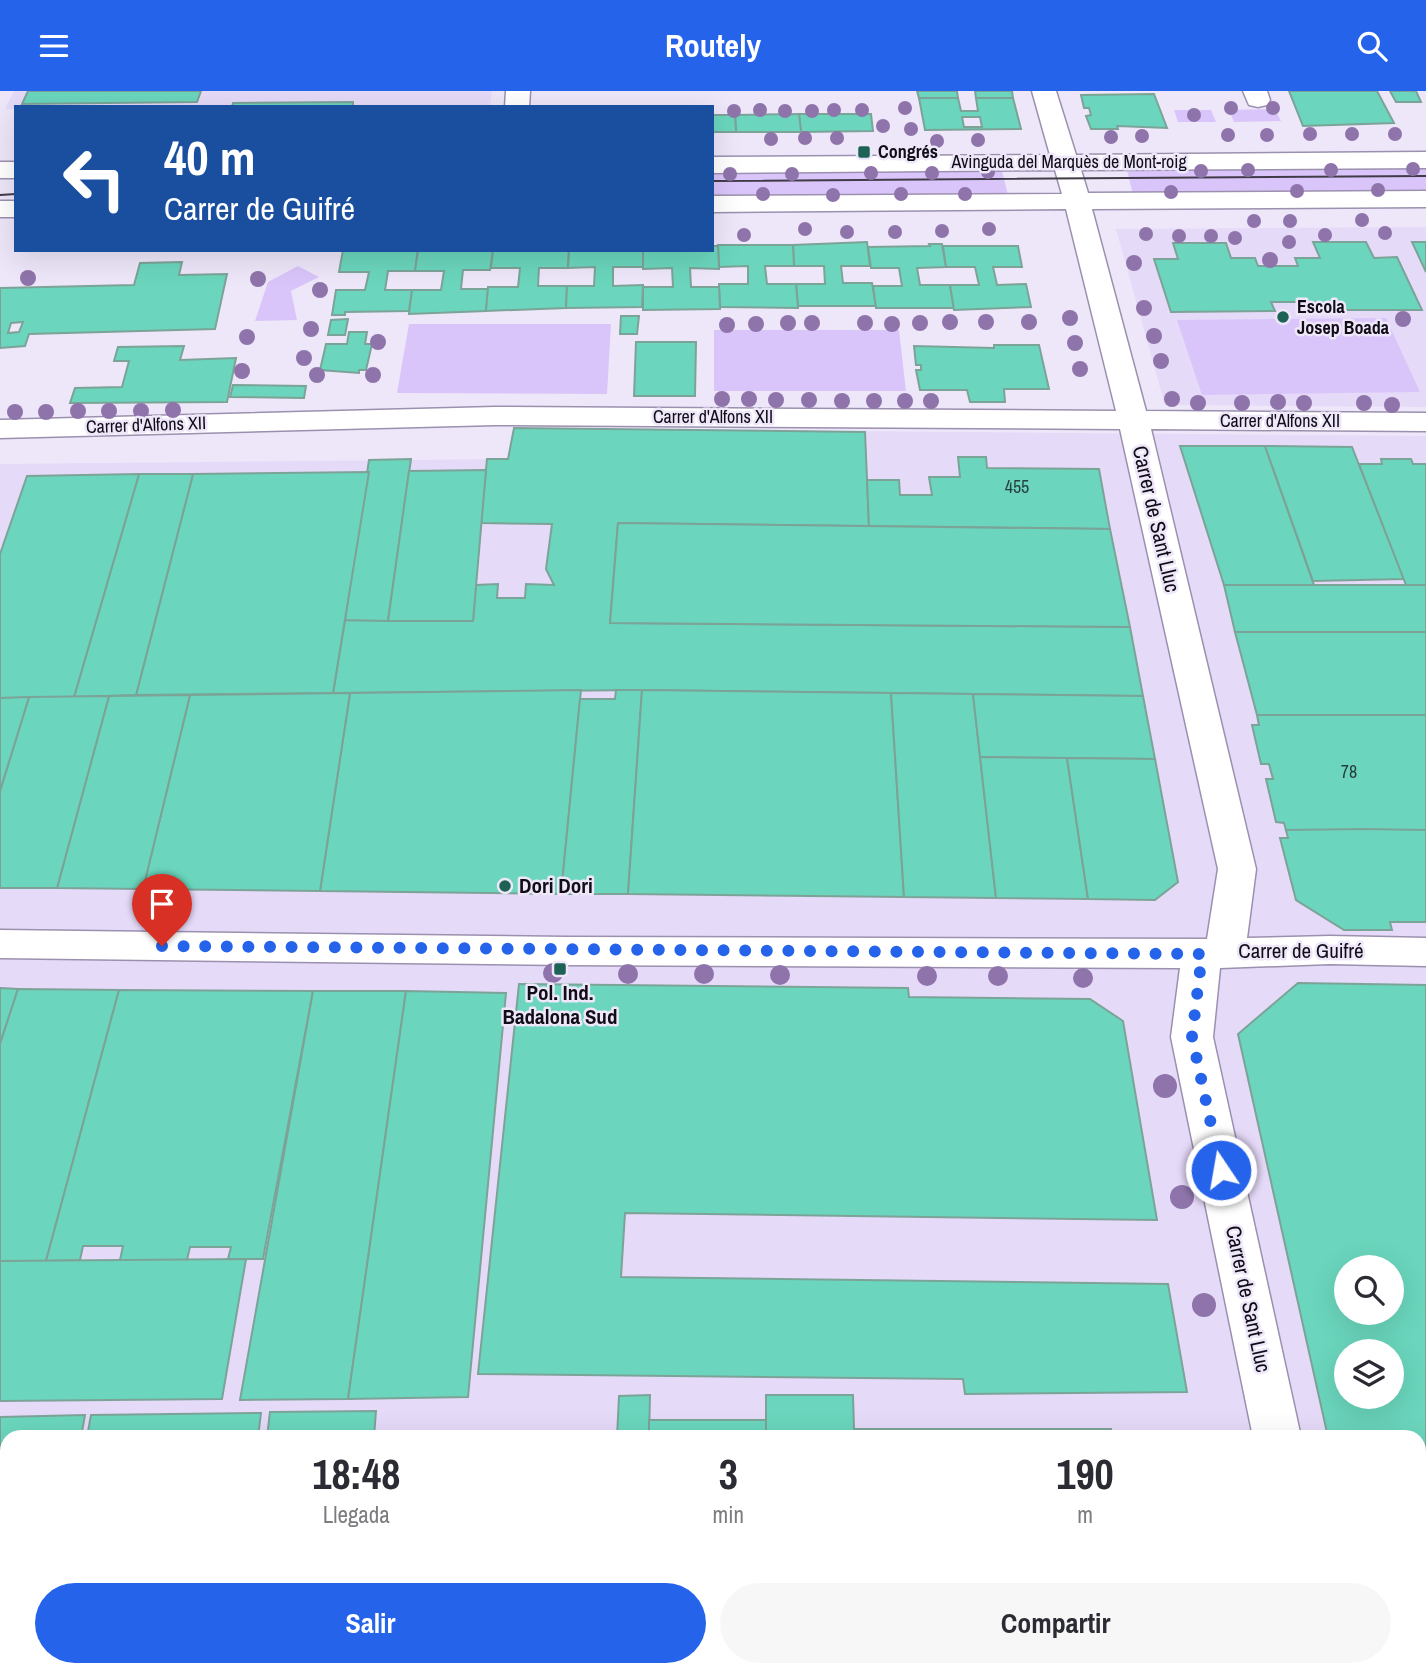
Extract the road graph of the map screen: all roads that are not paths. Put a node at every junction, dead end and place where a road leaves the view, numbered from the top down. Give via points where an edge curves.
1 (1044, 91) edge
2 (1426, 160) edge
3 (1065, 163) junction
4 (714, 165) edge
5 (1426, 199) edge
6 (1077, 201) junction
7 (714, 204) edge
8 (1132, 420) junction
9 (1426, 422) edge
10 (0, 429) edge
11 (0, 944) edge
12 (1426, 952) edge
13 (1213, 953) junction
14 (1276, 1430) edge

1 - 3 street, Carrer de Sant Lluc
2 - 3 street, Avinguda del Marquès de Mont-roig
3 - 4 street, Avinguda del Marquès de Mont-roig
3 - 6 street, Carrer de Sant Lluc
5 - 6 street, Avinguda del Marquès de Mont-roig
6 - 7 street, Avinguda del Marquès de Mont-roig
6 - 8 street, Carrer de Sant Lluc
8 - 9 street, Carrer d'Alfons XII
8 - 10 street, Carrer d'Alfons XII via 495,416
8 - 13 street, Carrer de Sant Lluc via 1237,869
11 - 13 street, Carrer de Guifré
12 - 13 street, Carrer de Guifré
13 - 14 street, Carrer de Sant Lluc via 1192,1037

